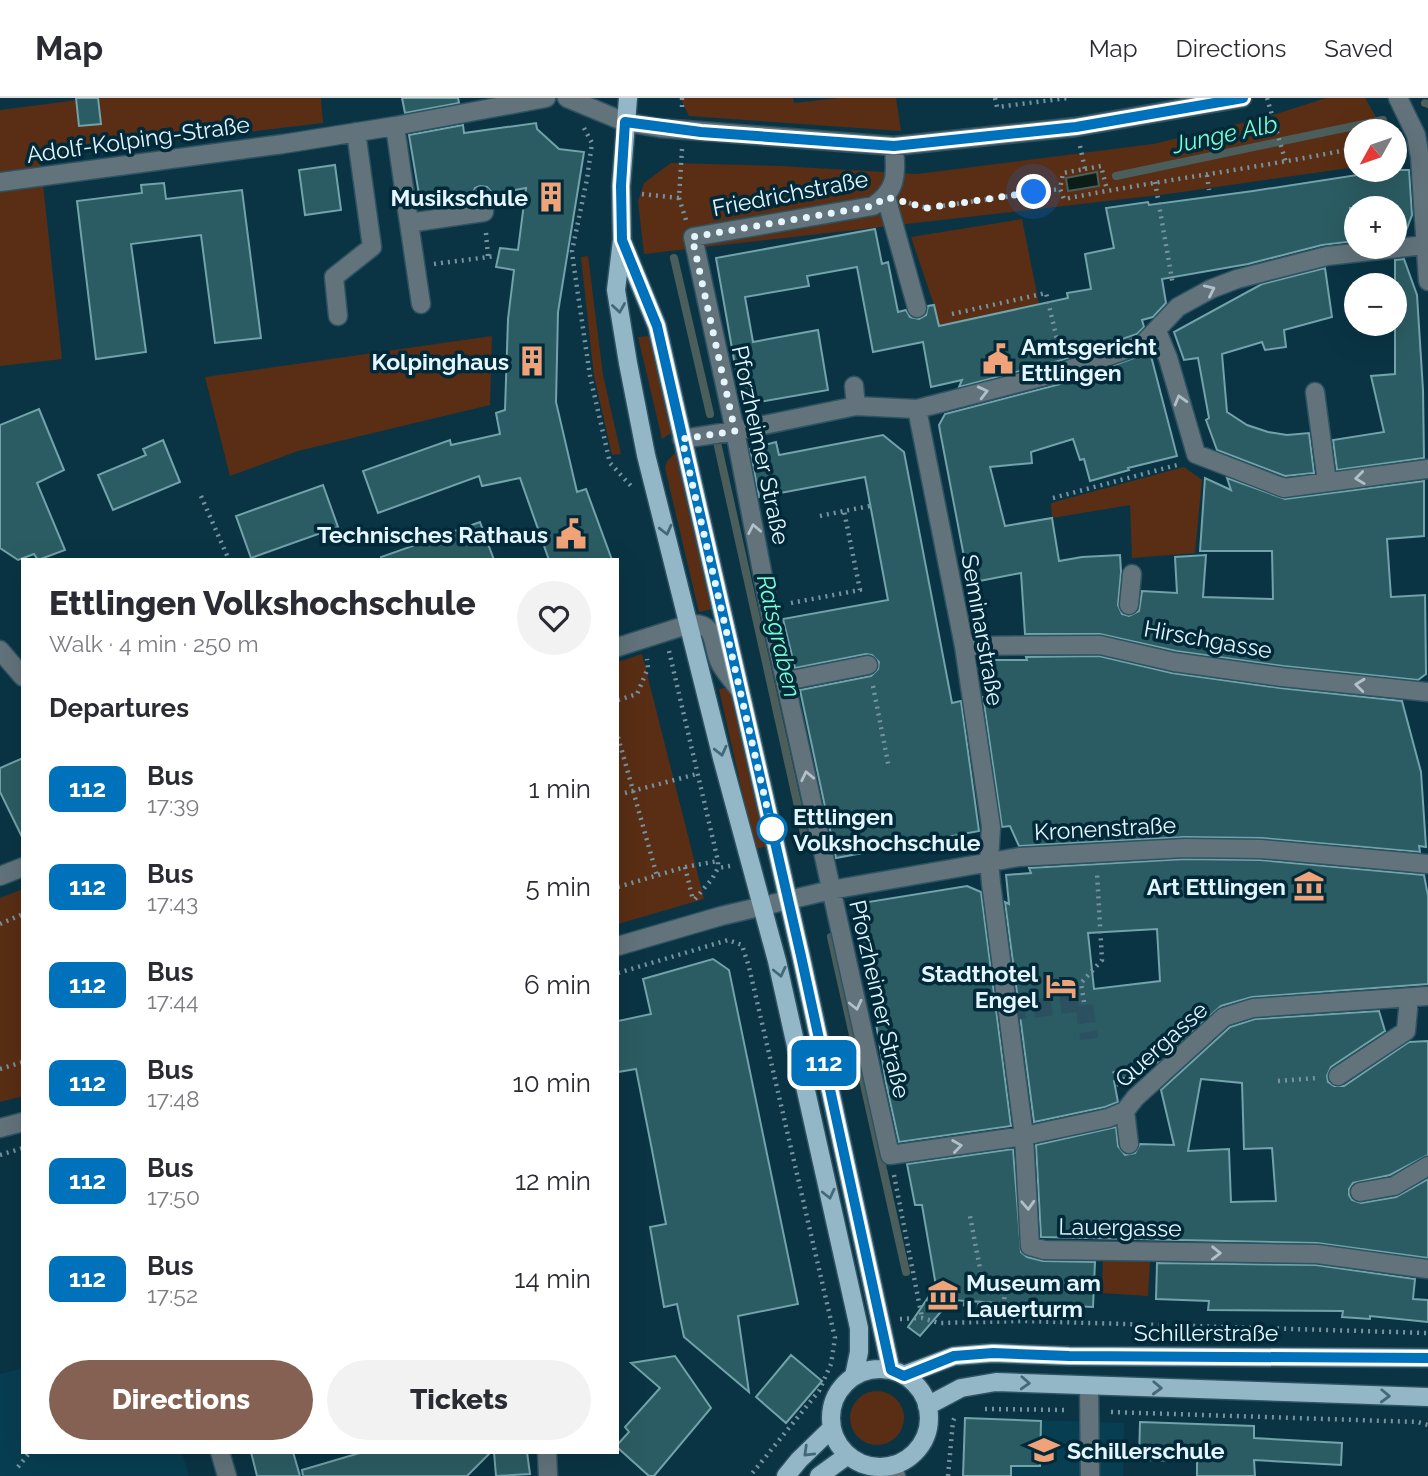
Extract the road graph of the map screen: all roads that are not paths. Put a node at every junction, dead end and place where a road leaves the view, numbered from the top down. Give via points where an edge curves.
1 (546, 98) edge
2 (567, 98) edge
3 (628, 98) edge
4 (1242, 98) edge
5 (1398, 98) edge
6 (625, 122) junction
7 (395, 126) junction
8 (356, 132) junction
9 (894, 146) junction
10 (0, 182) edge
11 (482, 197) dead end
12 (886, 197) junction
13 (409, 223) junction
14 (692, 237) joint
15 (622, 240) junction
16 (1425, 245) junction
17 (1428, 281) edge
18 (421, 304) dead end
19 (917, 308) dead end
20 (338, 316) dead end
21 (1157, 331) junction
22 (854, 386) dead end
23 (1315, 392) dead end
24 (856, 406) junction
25 (917, 409) junction
26 (735, 431) junction
27 (682, 439) junction
28 (1428, 469) edge
29 (1327, 482) junction
30 (1132, 574) dead end
31 (1129, 605) dead end
32 (690, 624) junction
33 (964, 646) junction
34 (619, 647) edge
35 (0, 650) edge
36 (868, 665) road end
37 (21, 675) edge
38 (786, 681) junction
39 (740, 691) junction
40 (1428, 692) edge
41 (989, 861) junction
42 (1428, 864) edge
43 (21, 868) edge
44 (0, 876) edge
45 (831, 890) junction
46 (787, 901) junction
47 (763, 906) junction
48 (619, 946) edge
49 (1428, 996) edge
50 (1409, 999) junction
51 (1338, 1076) road end
52 (1125, 1111) junction
53 (21, 1123) edge
54 (0, 1128) edge
55 (1024, 1136) junction
56 (1129, 1144) dead end
57 (890, 1154) joint
58 (1428, 1166) edge
59 (1360, 1192) dead end
60 (1428, 1269) edge
61 (1428, 1358) edge
62 (898, 1373) junction
63 (854, 1376) junction
64 (1089, 1386) junction
65 (1428, 1397) edge
66 (927, 1406) junction
67 (831, 1429) junction
68 (220, 1454) edge
69 (547, 1454) edge
70 (848, 1455) junction
71 (894, 1471) edge
72 (226, 1476) edge
73 (548, 1476) edge
74 (786, 1476) edge
75 (819, 1476) edge
76 (1090, 1476) edge

1 - 7 street
2 - 6 street, Friedrichstraße
3 - 6 main road
4 - 9 street, Friedrichstraße via 1076,127
5 - 16 street via 1416,135
6 - 9 street, Friedrichstraße
6 - 15 main road
7 - 8 street
7 - 13 street
8 - 10 street, Adolf-Kolping-Straße
8 - 20 street via 372,247 334,277
9 - 12 street, Friedrichstraße via 892,190
11 - 13 street via 484,212
12 - 14 street, Friedrichstraße via 873,206
12 - 19 street
13 - 18 street
14 - 26 street, Pforzheimer Straße
15 - 27 main road via 659,325
15 -> 32 main road via 616,290 628,363 646,455
16 - 17 street
21 -> 16 street via 1178,307 1235,273 1296,256
25 -> 21 street via 1065,371 1143,344
29 -> 21 street via 1284,488 1196,454
22 - 24 street
23 - 29 street
24 - 25 street
24 - 26 street
25 - 33 street, Seminarstraße
26 - 27 street
38 -> 26 street, Pforzheimer Straße
27 - 39 main road via 720,585
28 -> 29 street
30 - 31 street
32 - 34 street
32 - 39 street via 700,623 712,634 719,662
32 -> 47 main road
40 -> 33 street, Hirschgasse via 1282,671 1174,662 1126,644
33 - 41 street, Seminarstraße via 991,827
35 - 37 street
36 - 38 street
45 -> 38 street, Pforzheimer Straße
39 - 46 main road
41 - 42 street, Kronenstraße via 1185,848 1261,849
41 - 45 street, Kronenstraße
41 - 55 street, Lauergasse
43 - 44 street
45 - 46 street, Kronenstraße
45 -> 57 street, Pforzheimer Straße
46 - 47 street, Kronenstraße
46 - 62 main road
47 - 48 street, Kronenstraße
47 -> 63 main road via 859,1328
49 - 50 street, Quergasse
50 - 51 street via 1406,1031
50 - 52 street, Quergasse via 1253,1008 1224,1017
52 - 55 street, Quergasse
52 - 56 street
53 - 54 street
57 -> 55 street, Quergasse
55 -> 60 street, Lauergasse via 1030,1245 1044,1250 1317,1254
58 - 59 street via 1394,1185
61 - 62 main road, Schillerstraße via 993,1353 954,1356
62 - 63 main road via 873,1369
62 - 66 main road via 919,1388
63 - 67 main road via 835,1399
64 -> 65 main road
66 -> 64 main road via 961,1388 996,1382
64 - 76 street
66 - 71 main road via 923,1441
67 - 70 main road
67 -> 74 main road
68 - 72 street
69 - 73 street
70 - 71 main road
70 - 75 main road

